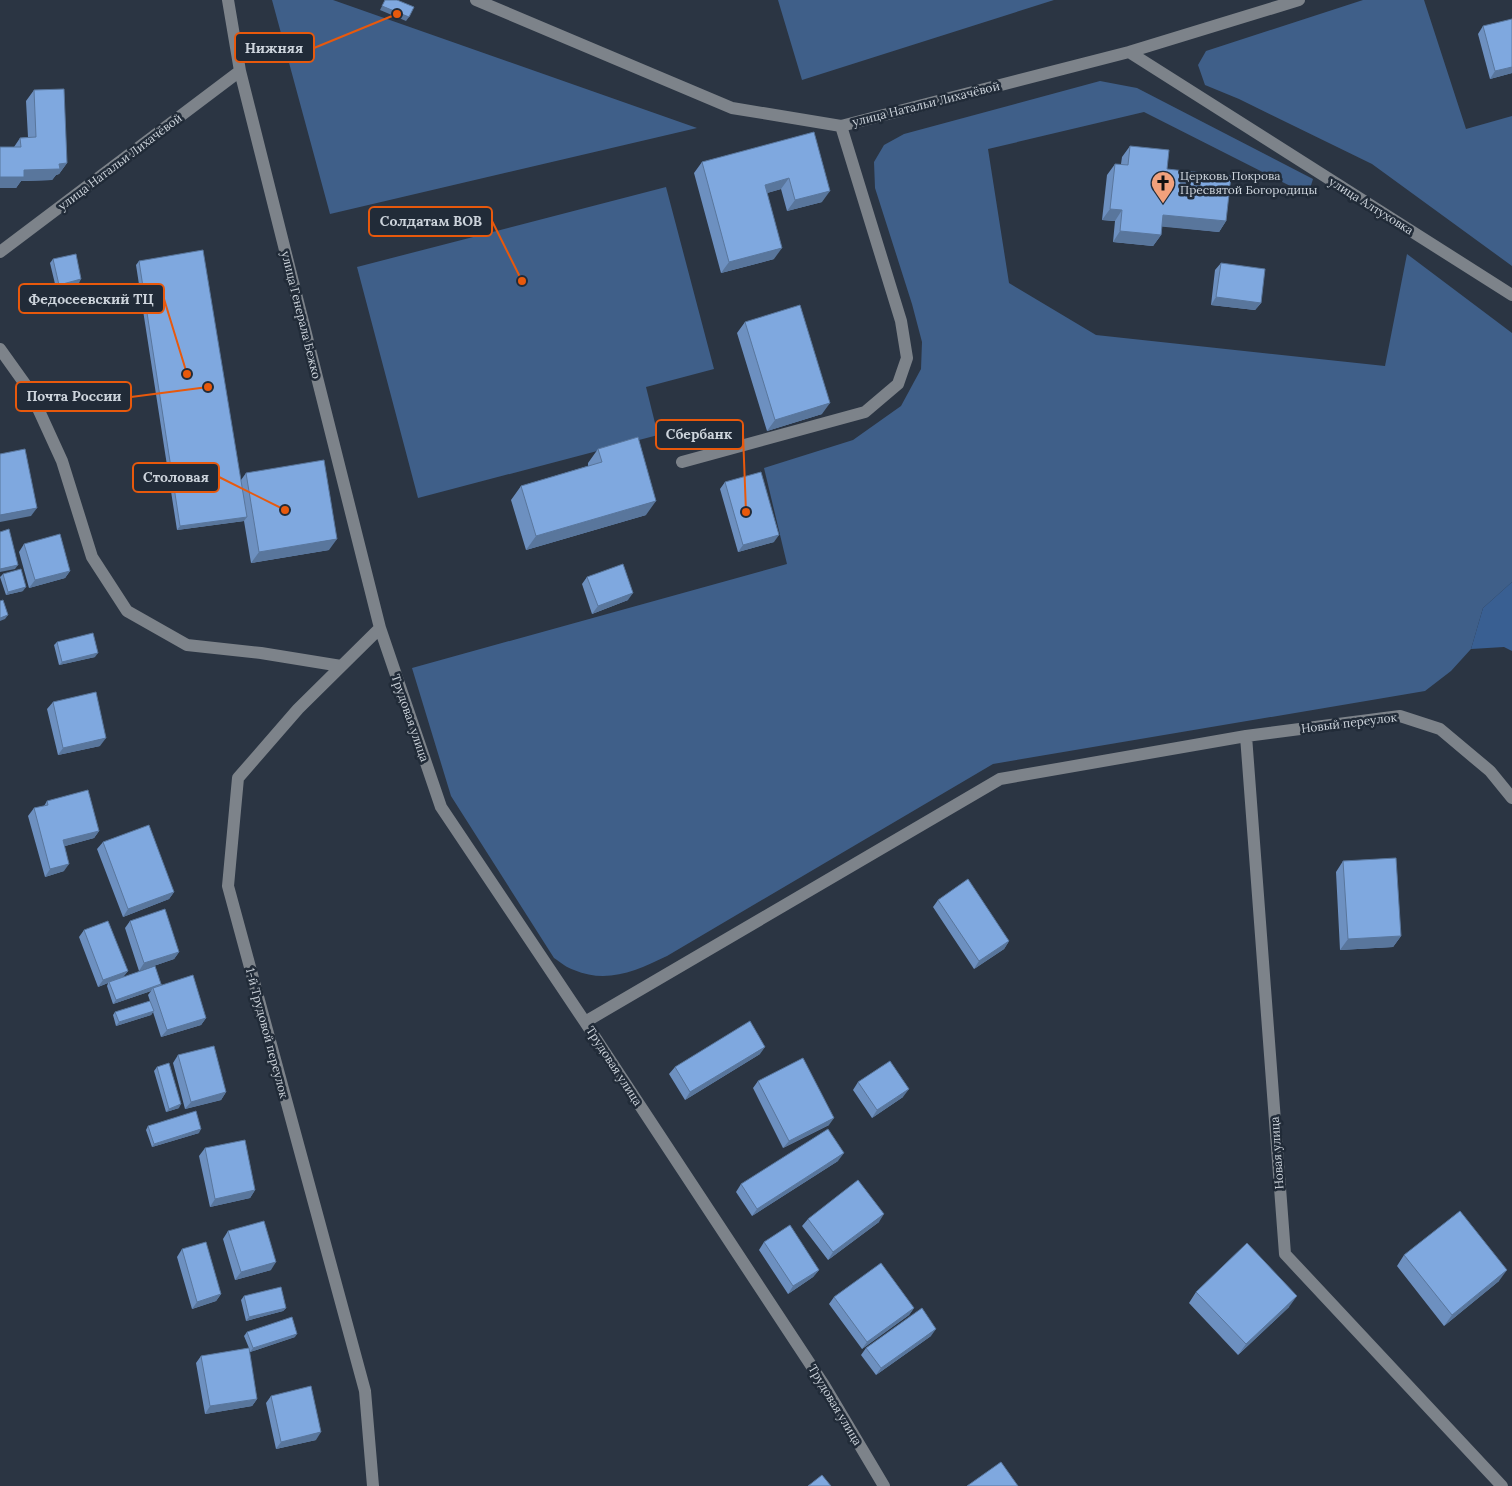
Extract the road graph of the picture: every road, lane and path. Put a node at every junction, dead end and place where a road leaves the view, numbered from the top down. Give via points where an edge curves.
1 (228, 0) edge
2 (476, 0) edge
3 (1299, 0) edge
4 (1129, 52) junction
5 (240, 71) junction
6 (841, 126) junction
7 (0, 252) edge
8 (1512, 295) edge
9 (0, 349) edge
10 (682, 462) dead end
11 (380, 628) junction
12 (342, 666) junction
13 (1246, 736) junction
14 (1512, 798) edge
15 (585, 1022) junction
16 (374, 1486) edge
17 (884, 1486) edge
18 (1502, 1486) edge

1 - 5 street, улица Генерала Бежко
2 - 6 street, улица Натальи Лихачёвой via 732,108
3 - 4 street, улица Натальи Лихачёвой
4 - 6 street, улица Натальи Лихачёвой
4 - 8 street, улица Алтуховка
5 - 7 street, улица Натальи Лихачёвой
5 - 11 street, улица Генерала Бежко
6 - 10 street via 901,321 908,358 898,384 865,412
9 - 12 street via 30,391 62,461 92,557 127,611 188,645
11 - 12 street, 1-й Трудовой переулок
11 - 15 street, Трудовая улица via 441,807
12 - 16 street, 1-й Трудовой переулок via 298,709 238,778 228,886 365,1391
13 - 14 street, Новый переулок via 1400,716 1440,729 1490,771
13 - 15 street, Новый переулок via 1000,779
13 - 18 street, Новая улица via 1284,1254
15 - 17 street, Трудовая улица via 824,1385

